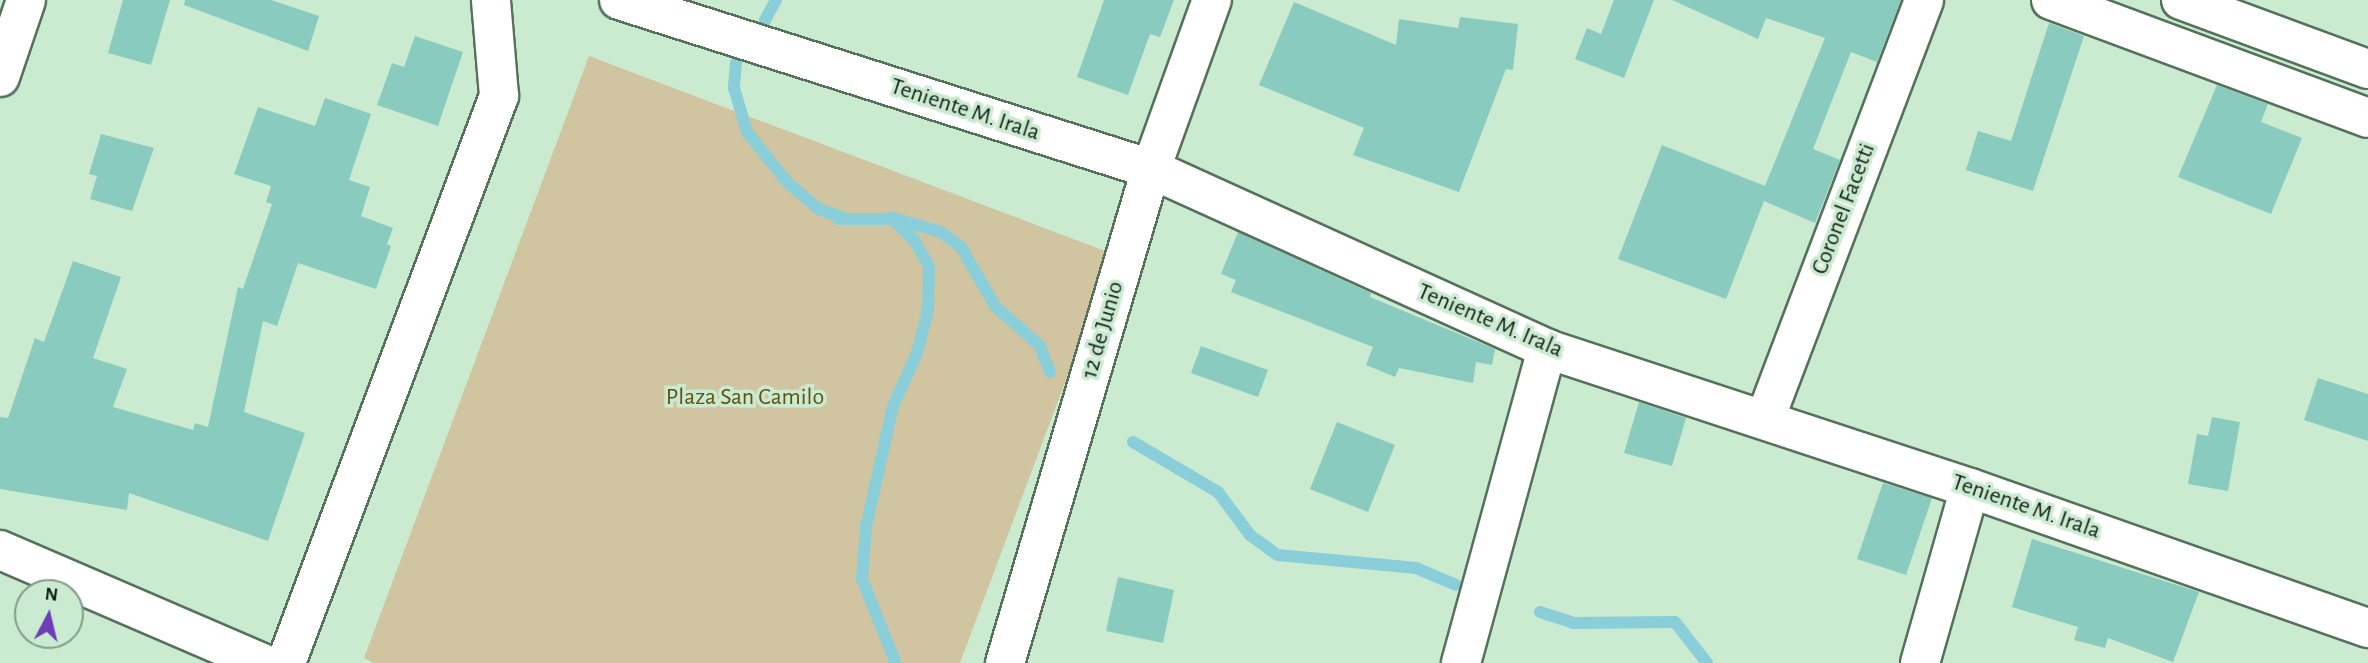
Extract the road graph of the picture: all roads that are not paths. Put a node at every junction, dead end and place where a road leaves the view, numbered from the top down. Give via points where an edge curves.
1 (26, 0) edge
2 (491, 0) edge
3 (619, 0) edge
4 (1212, 0) edge
5 (1924, 0) edge
6 (2051, 0) edge
7 (2181, 0) edge
8 (2368, 69) edge
9 (0, 77) edge
10 (2368, 118) edge
11 (1151, 169) junction
12 (1547, 349) junction
13 (1765, 419) junction
14 (1970, 488) junction
15 (0, 550) edge
16 (2368, 628) edge
17 (263, 663) edge
18 (286, 663) edge
19 (1005, 663) edge
20 (1461, 663) edge
21 (1920, 663) edge

1 - 9 street
2 - 18 street via 499,96
3 - 11 street, Teniente M. Irala
4 - 11 street, 12 de Junio
5 - 13 street, Coronel Facetti
6 - 10 street
7 - 8 street
11 - 12 street, Teniente M. Irala
11 - 19 street, 12 de Junio
12 - 13 street, Teniente M. Irala
12 - 20 street
13 - 14 street, Teniente M. Irala
14 - 16 street, Teniente M. Irala
14 - 21 street
15 - 17 street

